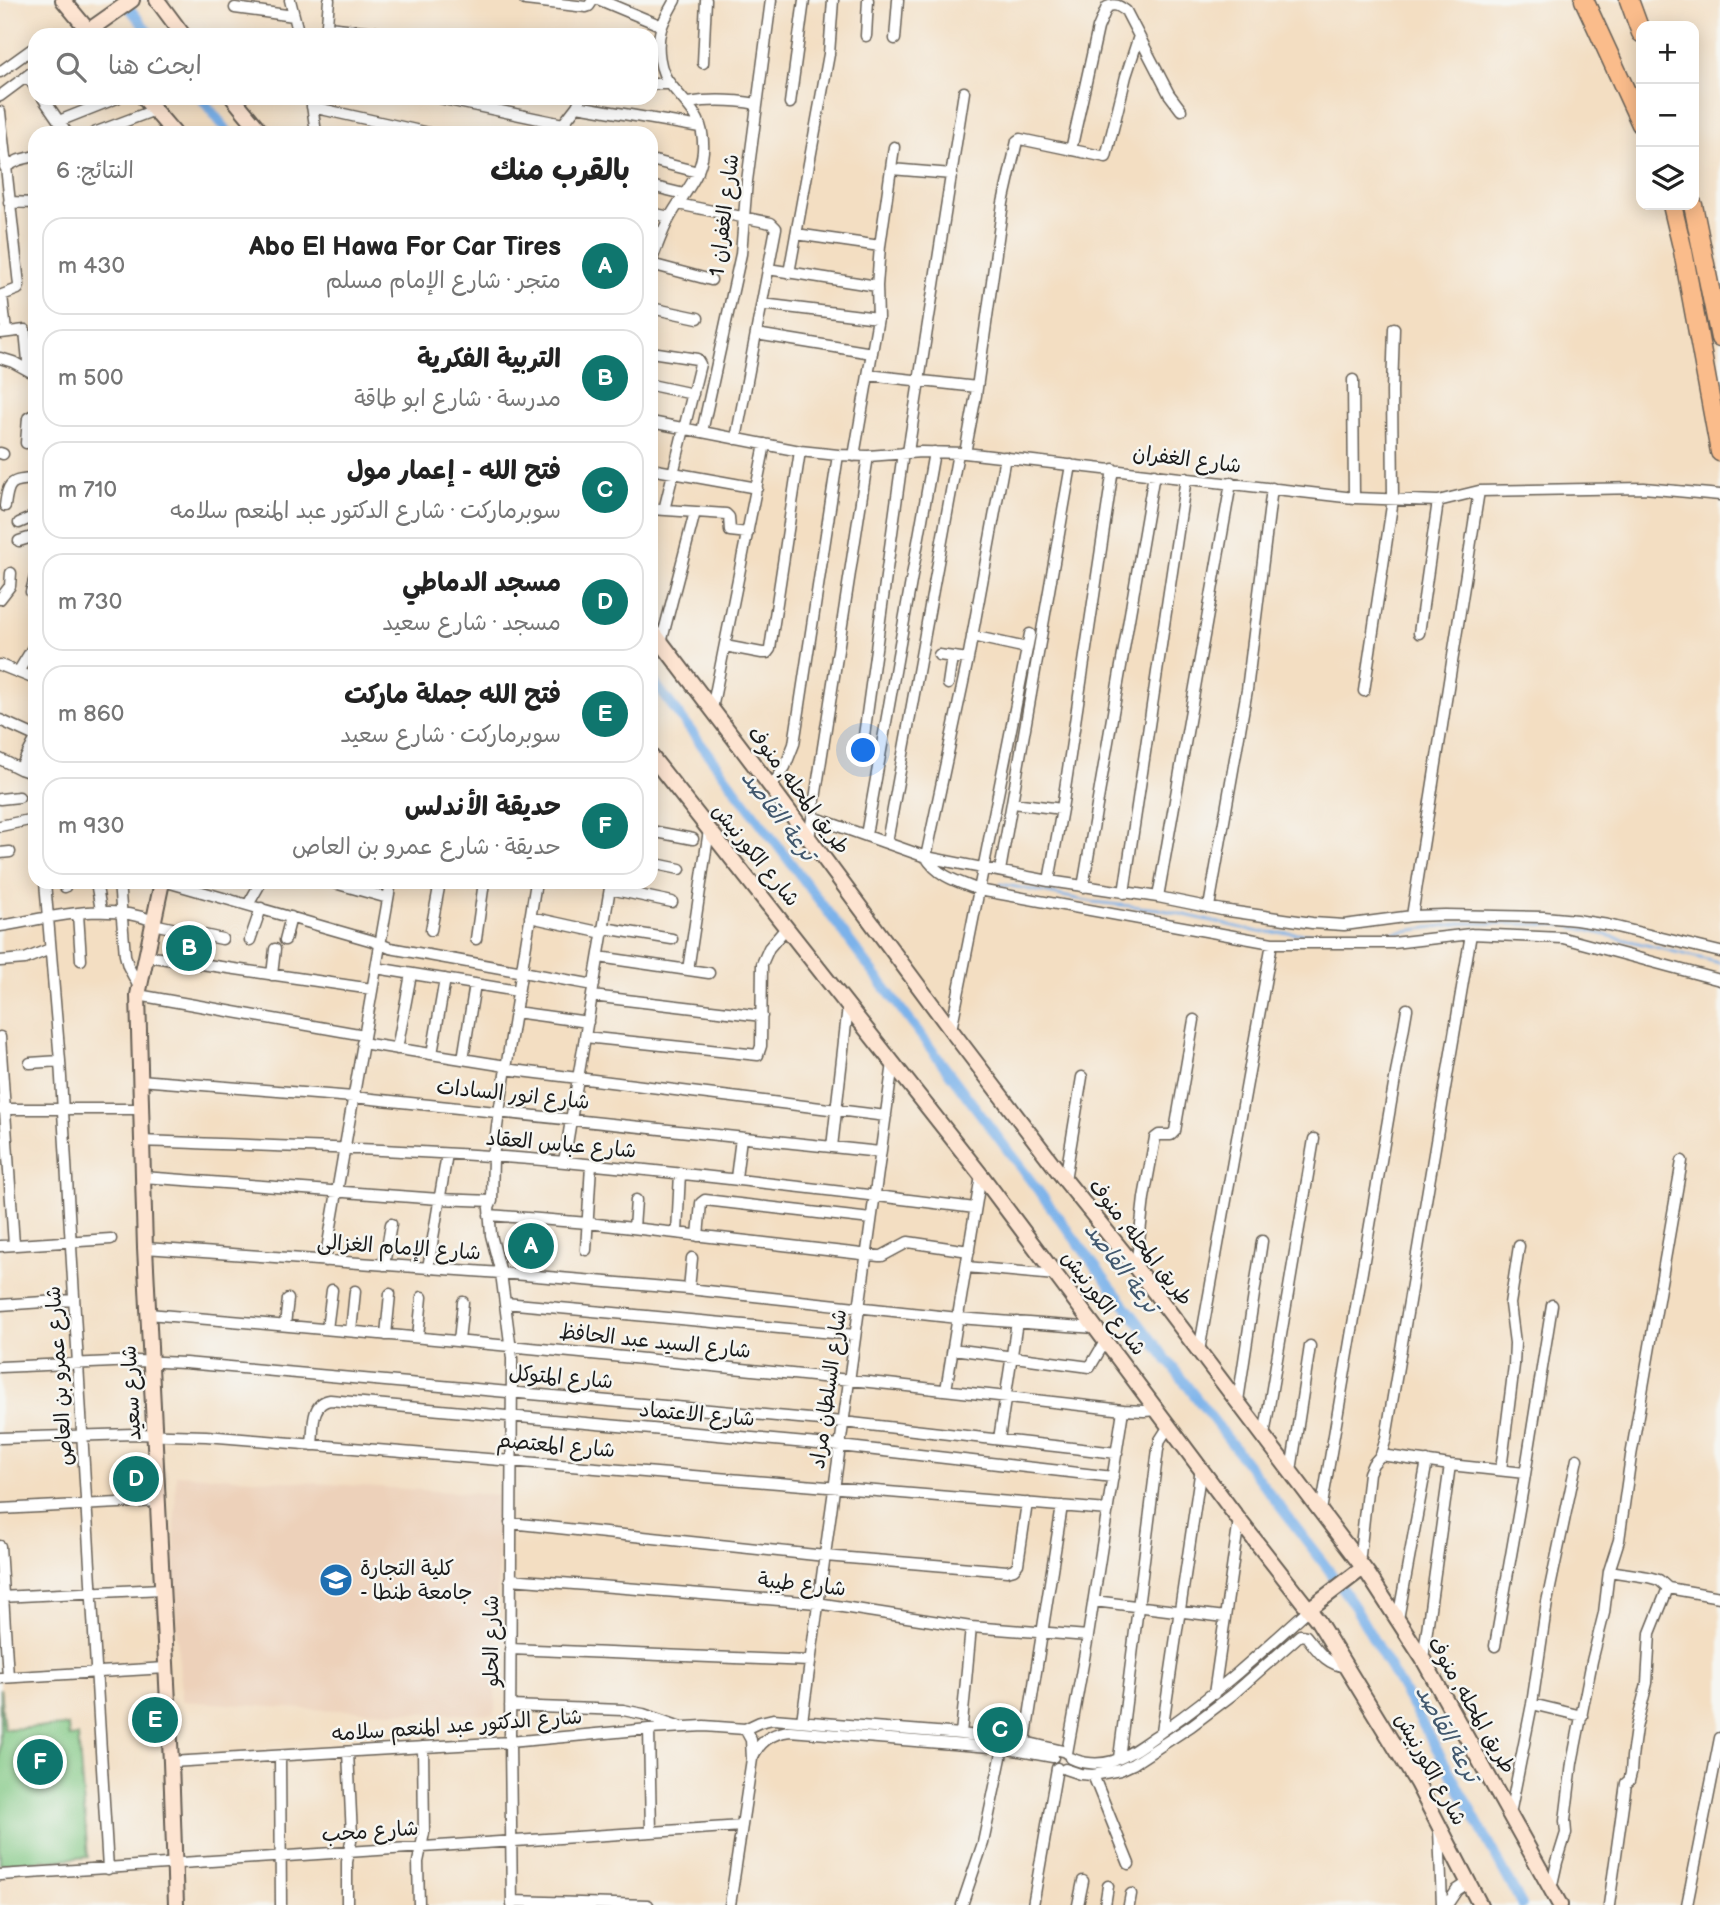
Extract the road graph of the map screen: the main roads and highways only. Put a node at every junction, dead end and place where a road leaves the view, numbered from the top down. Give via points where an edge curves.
1 (63, 0) edge
2 (132, 0) edge
3 (157, 0) edge
4 (1584, 0) edge
5 (1629, 0) edge
6 (1637, 21) edge
7 (87, 28) edge
8 (94, 28) edge
9 (178, 28) edge
10 (150, 105) edge
11 (239, 105) edge
12 (1636, 113) edge
13 (167, 126) edge
14 (255, 126) edge
15 (1673, 210) edge
16 (1694, 210) edge
17 (1720, 270) edge
18 (1719, 329) edge
19 (1720, 452) edge
20 (658, 639) edge
21 (658, 772) edge
22 (163, 889) edge
23 (1361, 1566) junction
24 (1309, 1609) junction
25 (176, 1905) edge
26 (1480, 1905) edge
27 (1560, 1905) edge

1 - 7 main road
2 - 8 main road
3 - 9 main road
4 - 12 highway
5 - 6 highway
10 - 13 main road
11 - 14 main road
15 - 19 highway
16 - 18 highway
17 - 18 highway
20 - 23 main road, طريق المحله, منوف
21 - 24 main road, شارع الكورنيش via 787,927 981,1175
22 - 25 main road, شارع سعيد via 139,991 140,1080
23 - 24 main road
23 - 27 main road, طريق المحله, منوف via 1423,1658
24 - 26 main road, شارع الكورنيش via 1395,1744

